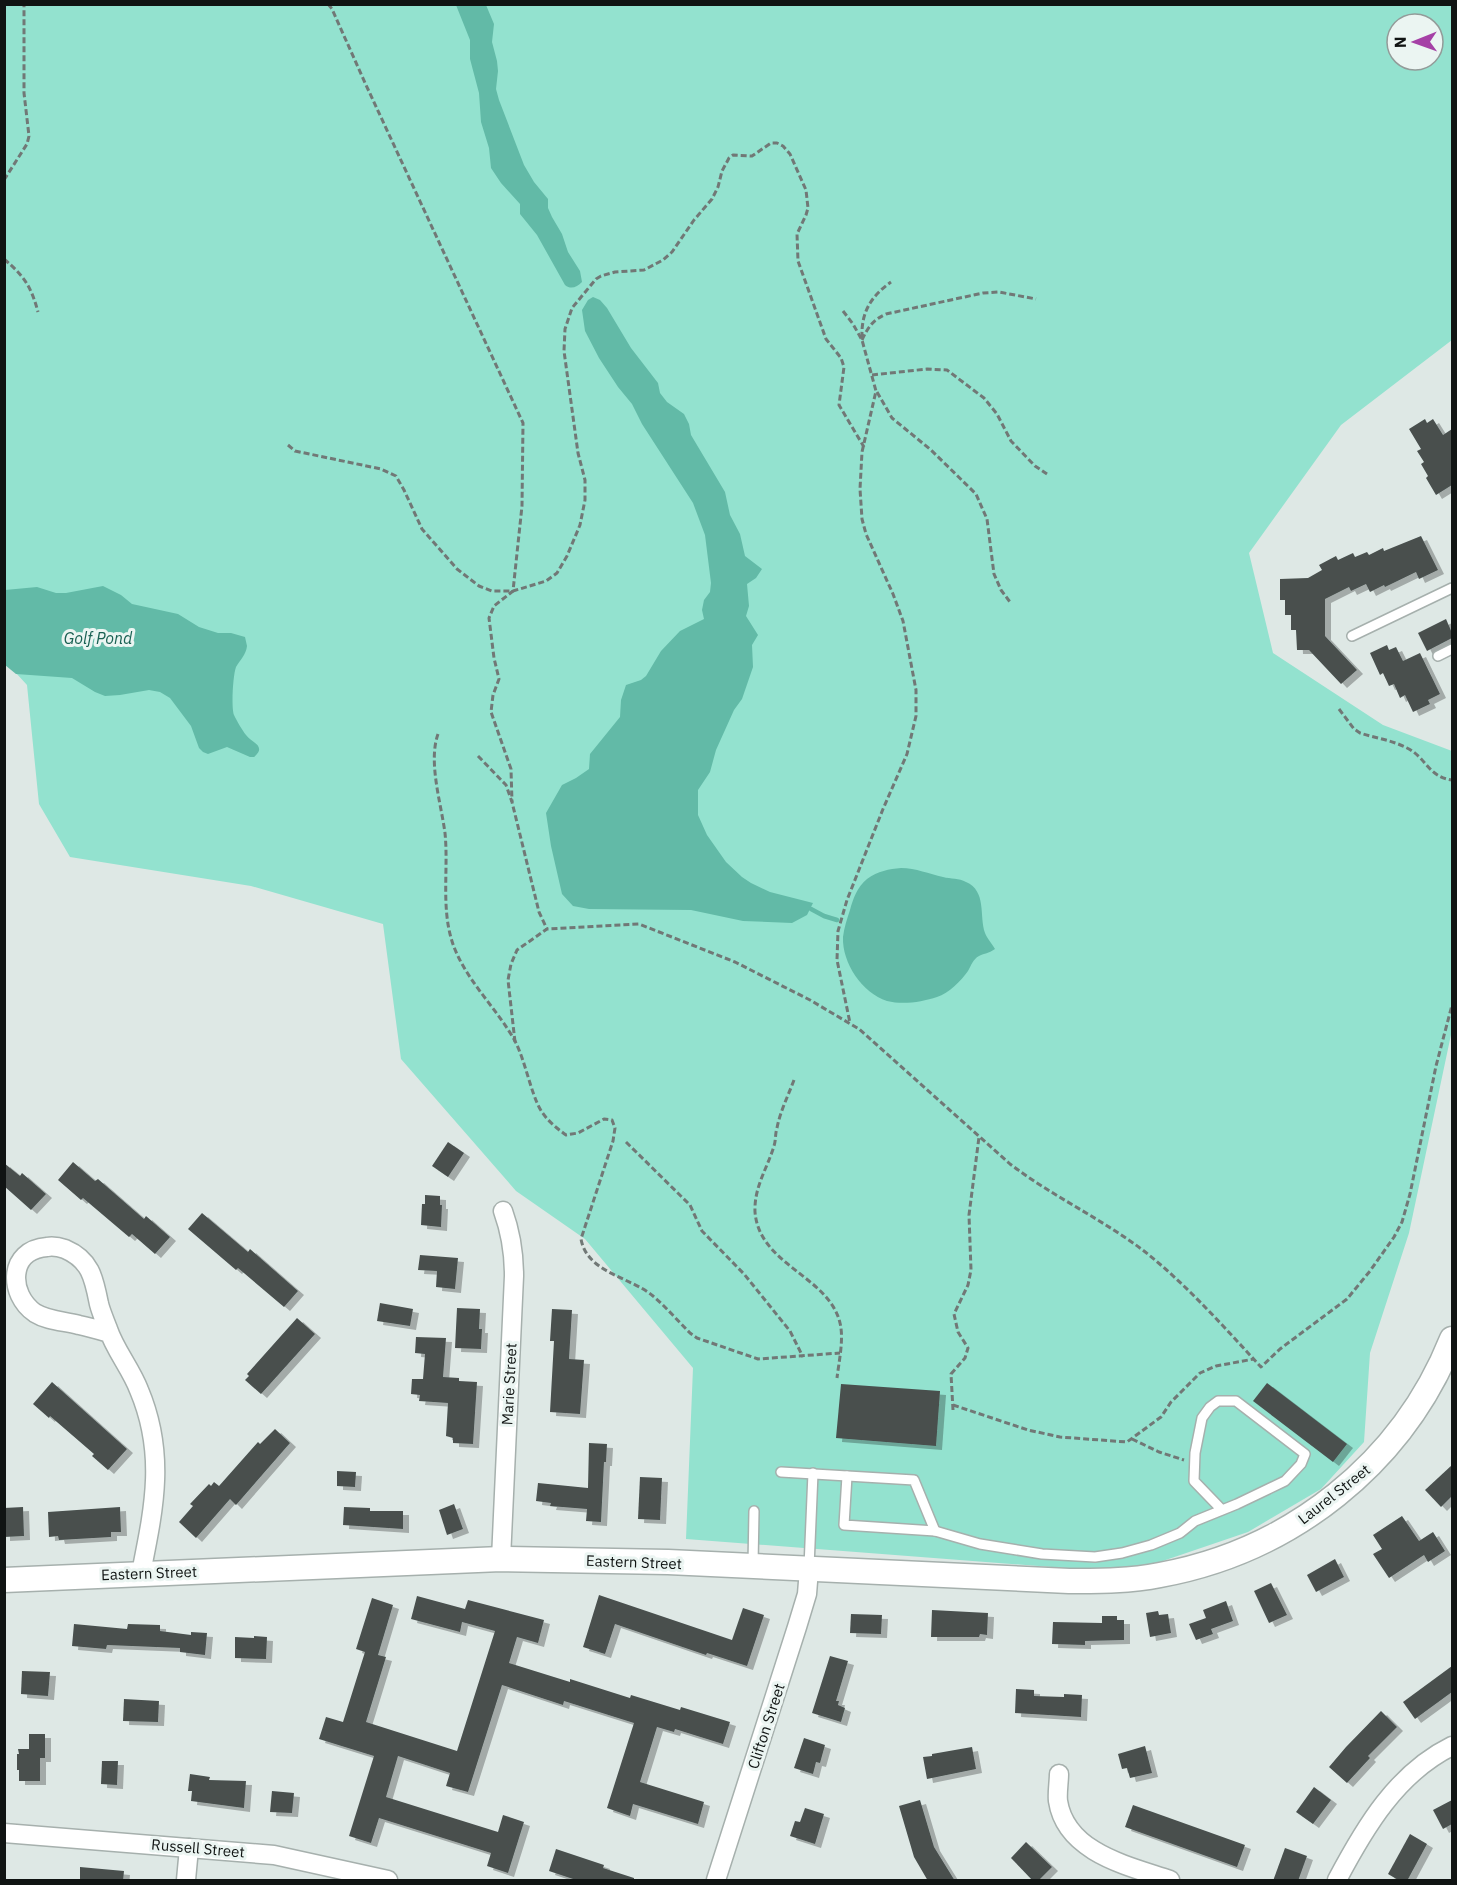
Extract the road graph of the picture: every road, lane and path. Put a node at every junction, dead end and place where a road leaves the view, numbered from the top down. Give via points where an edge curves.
1 (24, 4) edge
2 (328, 4) edge
3 (4, 180) edge
4 (4, 259) edge
5 (891, 282) dead end
6 (1036, 299) dead end
7 (843, 311) dead end
8 (38, 312) dead end
9 (862, 340) junction
10 (872, 375) junction
11 (876, 391) junction
12 (288, 445) dead end
13 (864, 447) junction
14 (1047, 474) dead end
15 (1452, 588) edge
16 (513, 591) junction
17 (1010, 602) dead end
18 (1352, 636) dead end
19 (1452, 649) edge
20 (1438, 656) dead end
21 (1339, 709) dead end
22 (438, 734) dead end
23 (478, 756) dead end
24 (1452, 780) edge
25 (512, 802) junction
26 (547, 929) junction
27 (1452, 1005) edge
28 (850, 1023) junction
29 (515, 1042) junction
30 (794, 1080) dead end
31 (979, 1137) junction
32 (627, 1142) dead end
33 (503, 1211) dead end
34 (109, 1333) junction
35 (1452, 1339) edge
36 (840, 1353) junction
37 (802, 1356) junction
38 (1254, 1359) junction
39 (837, 1378) dead end
40 (1132, 1439) junction
41 (1194, 1463) junction
42 (781, 1472) dead end
43 (813, 1473) junction
44 (847, 1476) junction
45 (1222, 1510) junction
46 (754, 1511) dead end
47 (935, 1531) junction
48 (1259, 1544) joint
49 (501, 1559) junction
50 (753, 1566) junction
51 (809, 1569) junction
52 (141, 1573) junction
53 (4, 1580) edge
54 (1452, 1746) edge
55 (1059, 1773) dead end
56 (4, 1833) edge
57 (189, 1848) junction
58 (186, 1881) edge
59 (388, 1881) edge
60 (716, 1881) edge
61 (1170, 1881) edge
62 (1337, 1881) edge

1 - 3 path via 24,93 29,136
2 - 16 path via 523,423 522,506
4 - 8 path via 28,283
5 - 9 path via 880,290 863,316
6 - 9 path via 983,293 886,314 876,318
7 - 9 path
9 - 10 path
10 - 11 path
10 - 14 path via 947,370 984,398 1011,441
11 - 13 path
11 - 17 path via 892,418 976,494 987,519 994,574
12 - 16 path via 295,451 381,469 396,476 422,529 458,569 479,586 492,591
13 - 16 path via 839,405 844,367 826,339 798,261 797,234 808,200 796,166 790,154 777,143 752,156 733,155 725,163 712,198 672,252 644,270 607,273 596,279 572,308 564,329 564,351 585,480 580,525 557,573 534,586
13 - 28 path via 862,519 903,621 916,690 916,716 907,754 838,931 837,960
15 - 18 lane
16 - 25 path via 494,606 489,618 499,679 491,712 511,769
19 - 20 lane
21 - 24 path via 1360,733 1406,747 1440,778
22 - 29 path via 435,763 445,835 449,930 456,954
23 - 25 path via 506,785
25 - 26 path via 539,912
26 - 28 path via 639,924 735,963
26 - 29 path via 517,950 511,964 508,980
27 - 38 path via 1410,1194 1394,1237 1347,1299 1262,1367
28 - 31 path
29 - 37 path via 539,1107 553,1125 566,1136 604,1119 612,1120 615,1128 581,1239 590,1258 652,1294 697,1338 758,1359
30 - 36 path via 777,1128 776,1143 757,1186 755,1213 762,1235 775,1252 834,1308 840,1324
31 - 38 path via 1032,1181 1144,1251 1198,1299
31 - 40 path via 969,1215 971,1270 954,1314 958,1332 968,1348 951,1374 953,1407 1060,1437 1127,1442
32 - 37 path via 690,1205 702,1231 744,1274 790,1331
33 - 49 street, Marie Street via 514,1254 514,1276
34 - 34 street via 93,1277 80,1257 51,1246 25,1254 15,1276 21,1298 35,1313
34 - 52 street via 145,1405 155,1450 154,1506
35 - 48 street, Laurel Street via 1423,1398 1368,1468 1303,1521
36 - 37 path
36 - 39 path
38 - 40 path via 1200,1373 1161,1417
40 - 41 path
41 - 45 lane via 1194,1481
41 - 45 lane via 1202,1418 1218,1401 1236,1401 1305,1454 1285,1481
42 - 43 lane
43 - 44 lane
43 - 51 lane
44 - 47 lane via 914,1480
44 - 47 lane via 844,1525
45 - 47 lane via 1151,1545 1095,1557 980,1544
46 - 50 lane
48 - 51 street, Eastern Street via 1188,1569 1112,1581
49 - 50 street, Eastern Street
49 - 52 street, Eastern Street
50 - 51 street, Eastern Street
51 - 60 street, Clifton Street via 807,1594
52 - 53 street, Eastern Street
54 - 62 street via 1413,1772 1389,1797 1358,1841
55 - 61 street via 1062,1814 1078,1838 1105,1857
56 - 57 street, Russell Street
57 - 58 street
57 - 59 street, Russell Street via 274,1855

